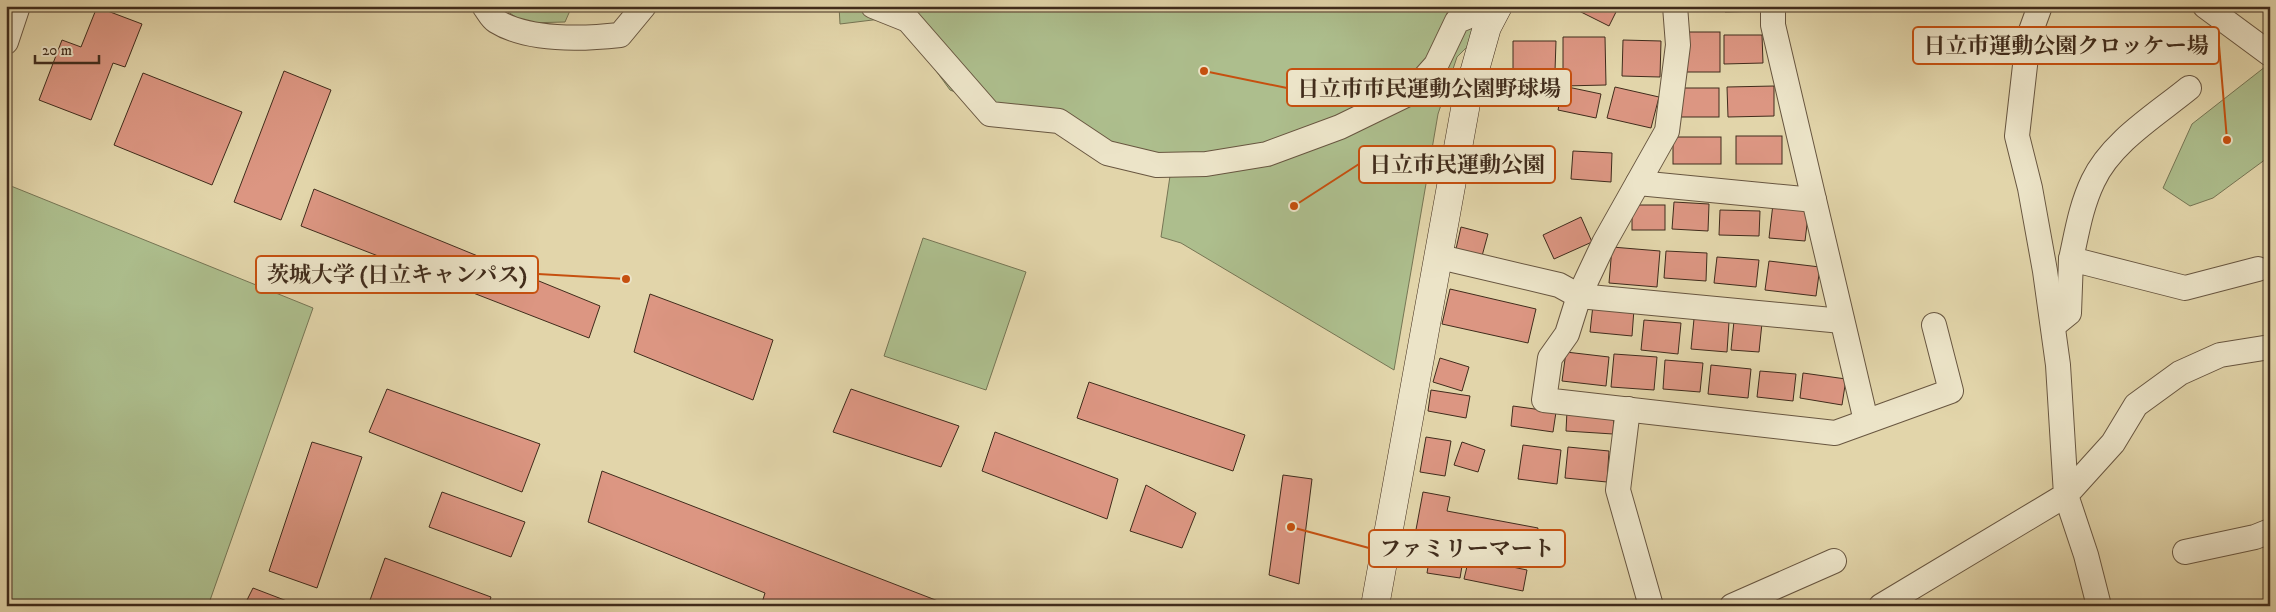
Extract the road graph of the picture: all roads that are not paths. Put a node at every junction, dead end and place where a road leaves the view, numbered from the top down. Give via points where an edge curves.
1 (18, 6) edge
2 (484, 6) edge
3 (644, 6) edge
4 (873, 6) edge
5 (1675, 6) edge
6 (1773, 6) edge
7 (2040, 6) edge
8 (2205, 6) edge
9 (1497, 8) edge
10 (6, 42) edge
11 (2270, 54) edge
12 (2189, 88) dead end
13 (1638, 183) junction
14 (1814, 200) junction
15 (1440, 257) junction
16 (2071, 259) junction
17 (2258, 269) dead end
18 (1579, 296) junction
19 (1842, 321) junction
20 (1934, 324) dead end
21 (2052, 326) junction
22 (2270, 348) edge
23 (1628, 409) junction
24 (1866, 421) junction
25 (2066, 495) junction
26 (2270, 531) edge
27 (2186, 552) dead end
28 (1834, 561) dead end
29 (1375, 606) edge
30 (1650, 606) edge
31 (1732, 606) edge
32 (1881, 606) edge
33 (2099, 606) edge

1 - 10 street
2 - 3 street via 495,21 524,33 592,38 620,35
4 - 9 street via 908,20 990,114 1058,121 1107,153 1157,165 1206,164 1267,154 1340,127 1412,92 1436,65 1457,21
5 - 13 street via 1678,45 1667,130
6 - 14 street via 1773,25
7 - 21 street via 2028,39 2017,136 2030,188
8 - 11 street
9 - 15 street via 1487,27 1471,82
12 - 16 street via 2112,153 2093,180
13 - 14 street
13 - 18 street
14 - 19 street
15 - 18 street via 1559,285
15 - 29 street
16 - 17 street via 2185,288
16 - 21 street via 2069,313
18 - 19 street
18 - 23 street via 1567,334 1550,358 1544,400
19 - 24 street
20 - 24 street via 1951,391
21 - 25 street via 2058,365
22 - 25 street via 2220,355 2180,374 2136,405 2113,443
23 - 24 street via 1835,433
23 - 30 street via 1618,490
25 - 32 street
25 - 33 street
26 - 27 street
28 - 31 street

